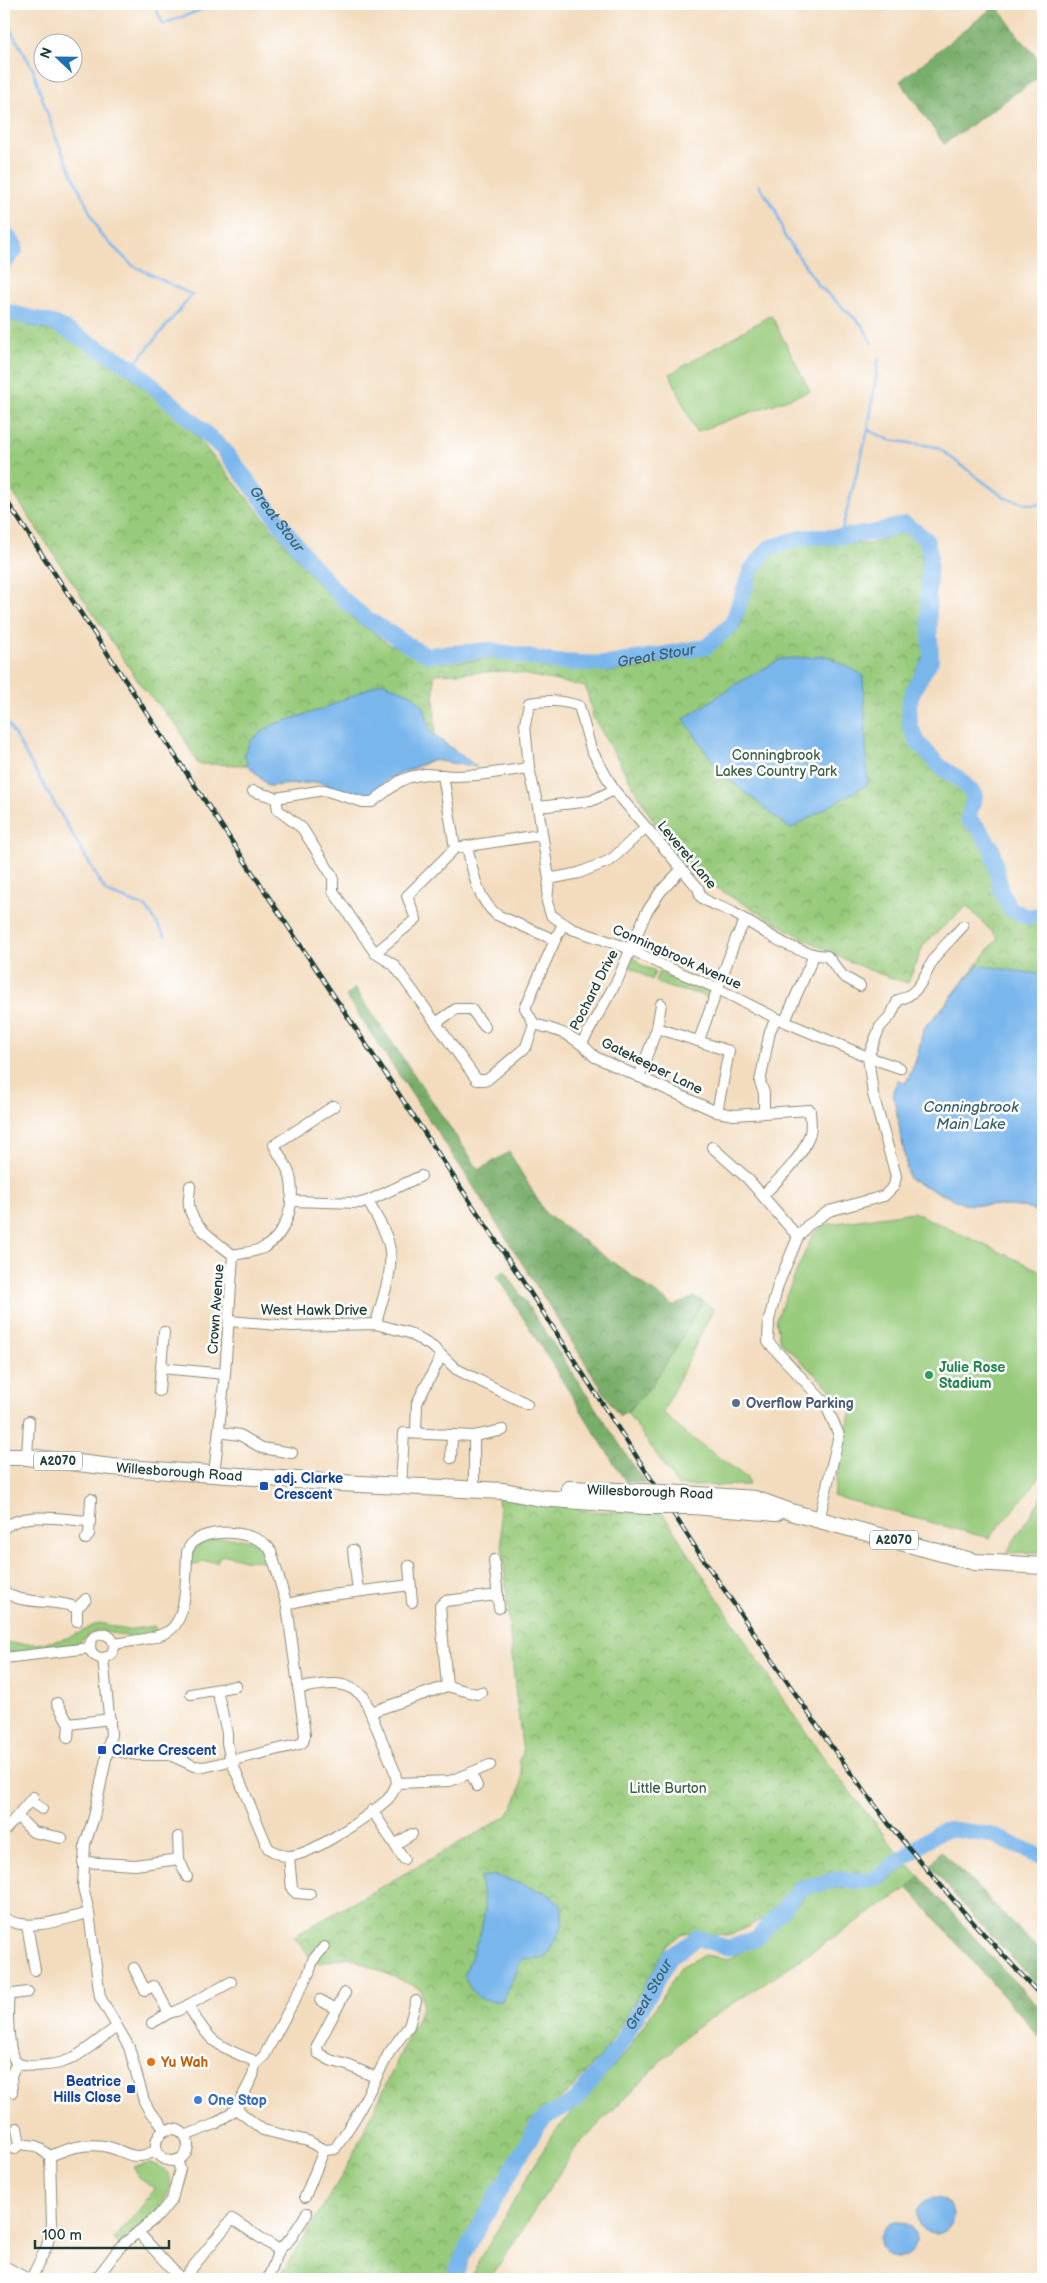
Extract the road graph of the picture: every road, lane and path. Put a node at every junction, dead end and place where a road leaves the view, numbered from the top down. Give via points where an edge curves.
1 (529, 703) joint
2 (529, 768) junction
3 (443, 775) junction
4 (614, 790) junction
5 (253, 791) dead end
6 (276, 798) junction
7 (538, 807) junction
8 (645, 828) junction
9 (540, 836) junction
10 (467, 846) junction
11 (455, 848) junction
12 (682, 869) junction
13 (549, 879) junction
14 (745, 921) junction
15 (564, 924) junction
16 (964, 926) dead end
17 (555, 940) junction
18 (631, 949) junction
19 (375, 954) junction
20 (814, 955) junction
21 (860, 986) dead end
22 (716, 988) junction
23 (661, 1004) dead end
24 (781, 1019) junction
25 (436, 1023) junction
26 (534, 1024) junction
27 (485, 1027) dead end
28 (657, 1028) junction
29 (698, 1040) junction
30 (582, 1043) junction
31 (868, 1057) junction
32 (900, 1068) dead end
33 (639, 1077) junction
34 (334, 1106) dead end
35 (717, 1112) junction
36 (764, 1112) junction
37 (712, 1147) dead end
38 (421, 1176) dead end
39 (190, 1186) dead end
40 (763, 1195) junction
41 (291, 1201) junction
42 (368, 1201) junction
43 (798, 1238) junction
44 (233, 1255) junction
45 (229, 1322) junction
46 (376, 1324) junction
47 (164, 1332) dead end
48 (441, 1356) junction
49 (161, 1368) junction
50 (225, 1374) junction
51 (160, 1391) dead end
52 (527, 1404) dead end
53 (29, 1421) dead end
54 (504, 1430) dead end
55 (219, 1432) junction
56 (416, 1432) junction
57 (452, 1435) junction
58 (474, 1436) junction
59 (292, 1452) dead end
60 (4, 1457) edge
61 (28, 1457) junction
62 (451, 1458) dead end
63 (214, 1474) junction
64 (401, 1486) junction
65 (474, 1489) junction
66 (91, 1500) dead end
67 (819, 1520) junction
68 (90, 1521) junction
69 (4, 1528) edge
70 (86, 1539) dead end
71 (353, 1550) dead end
72 (494, 1560) dead end
73 (409, 1566) dead end
74 (1043, 1566) edge
75 (410, 1585) junction
76 (4, 1590) edge
77 (358, 1591) junction
78 (498, 1595) junction
79 (86, 1599) dead end
80 (412, 1602) dead end
81 (287, 1604) junction
82 (77, 1608) junction
83 (499, 1608) dead end
84 (77, 1621) dead end
85 (114, 1644) junction
86 (90, 1648) junction
87 (4, 1658) edge
88 (103, 1658) junction
89 (236, 1686) dead end
90 (447, 1686) junction
91 (298, 1688) junction
92 (217, 1690) junction
93 (481, 1692) dead end
94 (192, 1694) dead end
95 (57, 1703) dead end
96 (371, 1712) junction
97 (110, 1719) junction
98 (68, 1724) junction
99 (68, 1738) dead end
100 (108, 1749) junction
101 (231, 1760) junction
102 (490, 1765) dead end
103 (471, 1773) junction
104 (397, 1784) junction
105 (477, 1786) dead end
106 (42, 1809) dead end
107 (372, 1810) junction
108 (18, 1818) junction
109 (5, 1830) edge
110 (412, 1834) dead end
111 (178, 1837) dead end
112 (62, 1838) dead end
113 (396, 1844) junction
114 (289, 1857) junction
115 (404, 1859) dead end
116 (179, 1860) junction
117 (83, 1862) junction
118 (187, 1877) dead end
119 (310, 1894) dead end
120 (89, 1913) junction
121 (4, 1919) edge
122 (27, 1925) junction
123 (324, 1946) dead end
124 (134, 1968) dead end
125 (34, 1970) dead end
126 (231, 1982) dead end
127 (28, 1992) dead end
128 (345, 1992) dead end
129 (320, 2000) dead end
130 (416, 2000) dead end
131 (188, 2005) junction
132 (336, 2009) junction
133 (169, 2013) junction
134 (152, 2023) dead end
135 (117, 2027) junction
136 (18, 2063) junction
137 (255, 2064) junction
138 (375, 2076) junction
139 (12, 2092) dead end
140 (236, 2109) junction
141 (17, 2128) dead end
142 (164, 2131) junction
143 (185, 2136) junction
144 (157, 2150) junction
145 (324, 2150) junction
146 (50, 2156) junction
147 (177, 2160) junction
148 (305, 2197) dead end
149 (307, 2213) dead end
150 (138, 2232) junction
151 (279, 2250) junction
152 (4, 2266) edge
153 (29, 2279) edge
154 (96, 2279) edge
155 (182, 2279) edge
156 (268, 2279) edge

1 - 2 street, Conningbrook Avenue via 525,724
1 - 4 street, Leveret Lane via 551,700 580,706 591,750
2 - 3 street via 478,775
2 - 7 street, Conningbrook Avenue
3 - 6 street via 425,774 405,779 372,802 324,790
3 - 11 street via 453,803
4 - 7 street via 591,801
4 - 8 street, Leveret Lane
5 - 6 street
6 - 19 street via 278,810 302,828 323,858 333,877 333,891
7 - 9 street, Conningbrook Avenue
8 - 12 street, Leveret Lane
8 - 13 street via 611,860 579,873
9 - 10 street
9 - 13 street, Conningbrook Avenue
10 - 11 street
10 - 17 street via 479,892 490,910
11 - 19 street via 407,896 416,919
12 - 14 street, Leveret Lane via 698,888 700,897
12 - 18 street, Pochard Drive via 646,913
13 - 15 street, Conningbrook Avenue via 547,902 551,915
14 - 20 street, Leveret Lane via 765,934
14 - 22 street
15 - 17 street
15 - 18 street, Conningbrook Avenue
16 - 31 street via 938,953 909,997 898,1000 880,1027
17 - 26 street via 525,1008
18 - 22 street, Conningbrook Avenue
18 - 30 street, Pochard Drive
19 - 25 street via 394,965
20 - 21 street, Leveret Lane via 827,956 843,976
20 - 24 street
22 - 24 street, Conningbrook Avenue
22 - 29 street
23 - 28 street
24 - 31 street, Conningbrook Avenue
24 - 36 street via 770,1031 760,1082 764,1093
25 - 26 street via 477,1080 487,1080 526,1046
25 - 27 street via 456,1009 471,1009
26 - 30 street, Gatekeeper Lane via 568,1034
28 - 29 street
28 - 33 street
29 - 35 street via 729,1051
30 - 33 street, Gatekeeper Lane via 595,1057
31 - 32 street, Conningbrook Avenue
31 - 43 street via 873,1094 896,1176 894,1186 884,1196 829,1211 807,1226
33 - 35 street, Gatekeeper Lane
34 - 41 street, Crown Avenue via 274,1145 290,1176
35 - 36 street, Gatekeeper Lane
36 - 40 street, Gatekeeper Lane via 810,1110 810,1132 795,1161
37 - 40 street
38 - 42 street
39 - 44 street via 189,1207 196,1222
40 - 43 street
41 - 42 street
41 - 44 street, Crown Avenue via 287,1220 275,1240 262,1248
42 - 46 street via 382,1225 390,1251
43 - 67 street via 778,1285 768,1320 768,1342 826,1403 839,1435
44 - 45 street, Crown Avenue
45 - 46 street, West Hawk Drive via 291,1326
45 - 50 street, Crown Avenue
46 - 48 street, West Hawk Drive via 421,1338
47 - 49 street
48 - 52 street, West Hawk Drive via 456,1368
48 - 56 street via 417,1403
49 - 50 street, Crown Avenue
49 - 51 street
50 - 55 street, Crown Avenue
53 - 61 street
54 - 58 street
55 - 59 street via 240,1435 262,1448
55 - 63 street, Crown Avenue
56 - 57 street
56 - 64 street via 404,1433
57 - 58 street
57 - 62 street
58 - 65 street
60 - 61 main road, Willesborough Road / A2070
61 - 63 main road, Willesborough Road / A2070
63 - 64 main road, Willesborough Road / A2070
64 - 65 main road, Willesborough Road / A2070
65 - 67 main road, Willesborough Road / A2070, bridge via 540,1498 688,1500 794,1513
66 - 68 street
67 - 74 main road, Willesborough Road / A2070 via 975,1562
68 - 69 street via 34,1518
68 - 70 street
71 - 77 street
72 - 78 street
73 - 75 street
75 - 77 street
75 - 80 street
76 - 82 street via 13,1598 62,1602
77 - 81 street
78 - 83 street
78 - 90 street via 445,1601 440,1606
79 - 82 street
81 - 85 street via 268,1546 246,1536 205,1534 188,1548 182,1613 175,1626 165,1634
81 - 91 street
82 - 84 street
85 - 86 street via 109,1637 100,1634 92,1639
85 - 88 street via 111,1654
86 - 87 street
86 - 88 street via 94,1656
88 - 97 street
89 - 92 street
90 - 93 street via 477,1694
90 - 96 street
91 - 96 street via 349,1686 364,1697
91 - 101 street via 305,1735 303,1742
92 - 94 street
92 - 101 street
95 - 98 street
96 - 104 street
97 - 98 street
97 - 100 street
98 - 99 street
100 - 101 street via 138,1755 168,1755 200,1766
100 - 117 street
101 - 114 street via 268,1848
102 - 103 street
103 - 104 street via 450,1781
103 - 105 street
104 - 107 street via 387,1799
106 - 108 street via 31,1799
107 - 113 street
107 - 114 street via 326,1842
108 - 109 street
108 - 112 street via 33,1832
110 - 113 street
111 - 116 street
113 - 115 street
114 - 119 street via 292,1889 296,1893
116 - 117 street via 135,1865
116 - 118 street
117 - 120 street via 83,1887
120 - 122 street
120 - 135 street via 100,1997
121 - 122 street
122 - 125 street
123 - 137 street via 313,1960 264,2056
124 - 133 street via 145,1990 154,1986
126 - 131 street
127 - 136 street via 13,1994 8,1999 12,2054
128 - 132 street
129 - 132 street
130 - 138 street via 409,2026
131 - 133 street
131 - 137 street via 205,2034
132 - 138 street via 317,2046 318,2053
133 - 134 street
135 - 136 street via 66,2062
135 - 142 street via 129,2047 144,2101
136 - 139 street via 11,2075
137 - 140 street via 253,2076
138 - 145 street via 344,2137 335,2149
140 - 143 street via 215,2124
140 - 145 street via 263,2130 308,2141
141 - 146 street via 17,2146 36,2146
142 - 143 street via 177,2130
142 - 144 street via 157,2140
143 - 147 street via 187,2150
144 - 146 street via 132,2156 103,2146 78,2145
144 - 147 street via 167,2160
145 - 148 street
146 - 153 street via 52,2224 47,2247
147 - 150 street via 180,2169 172,2199
149 - 151 street
150 - 154 street via 121,2246
150 - 155 street
151 - 155 street via 232,2219
151 - 156 street
152 - 153 street

